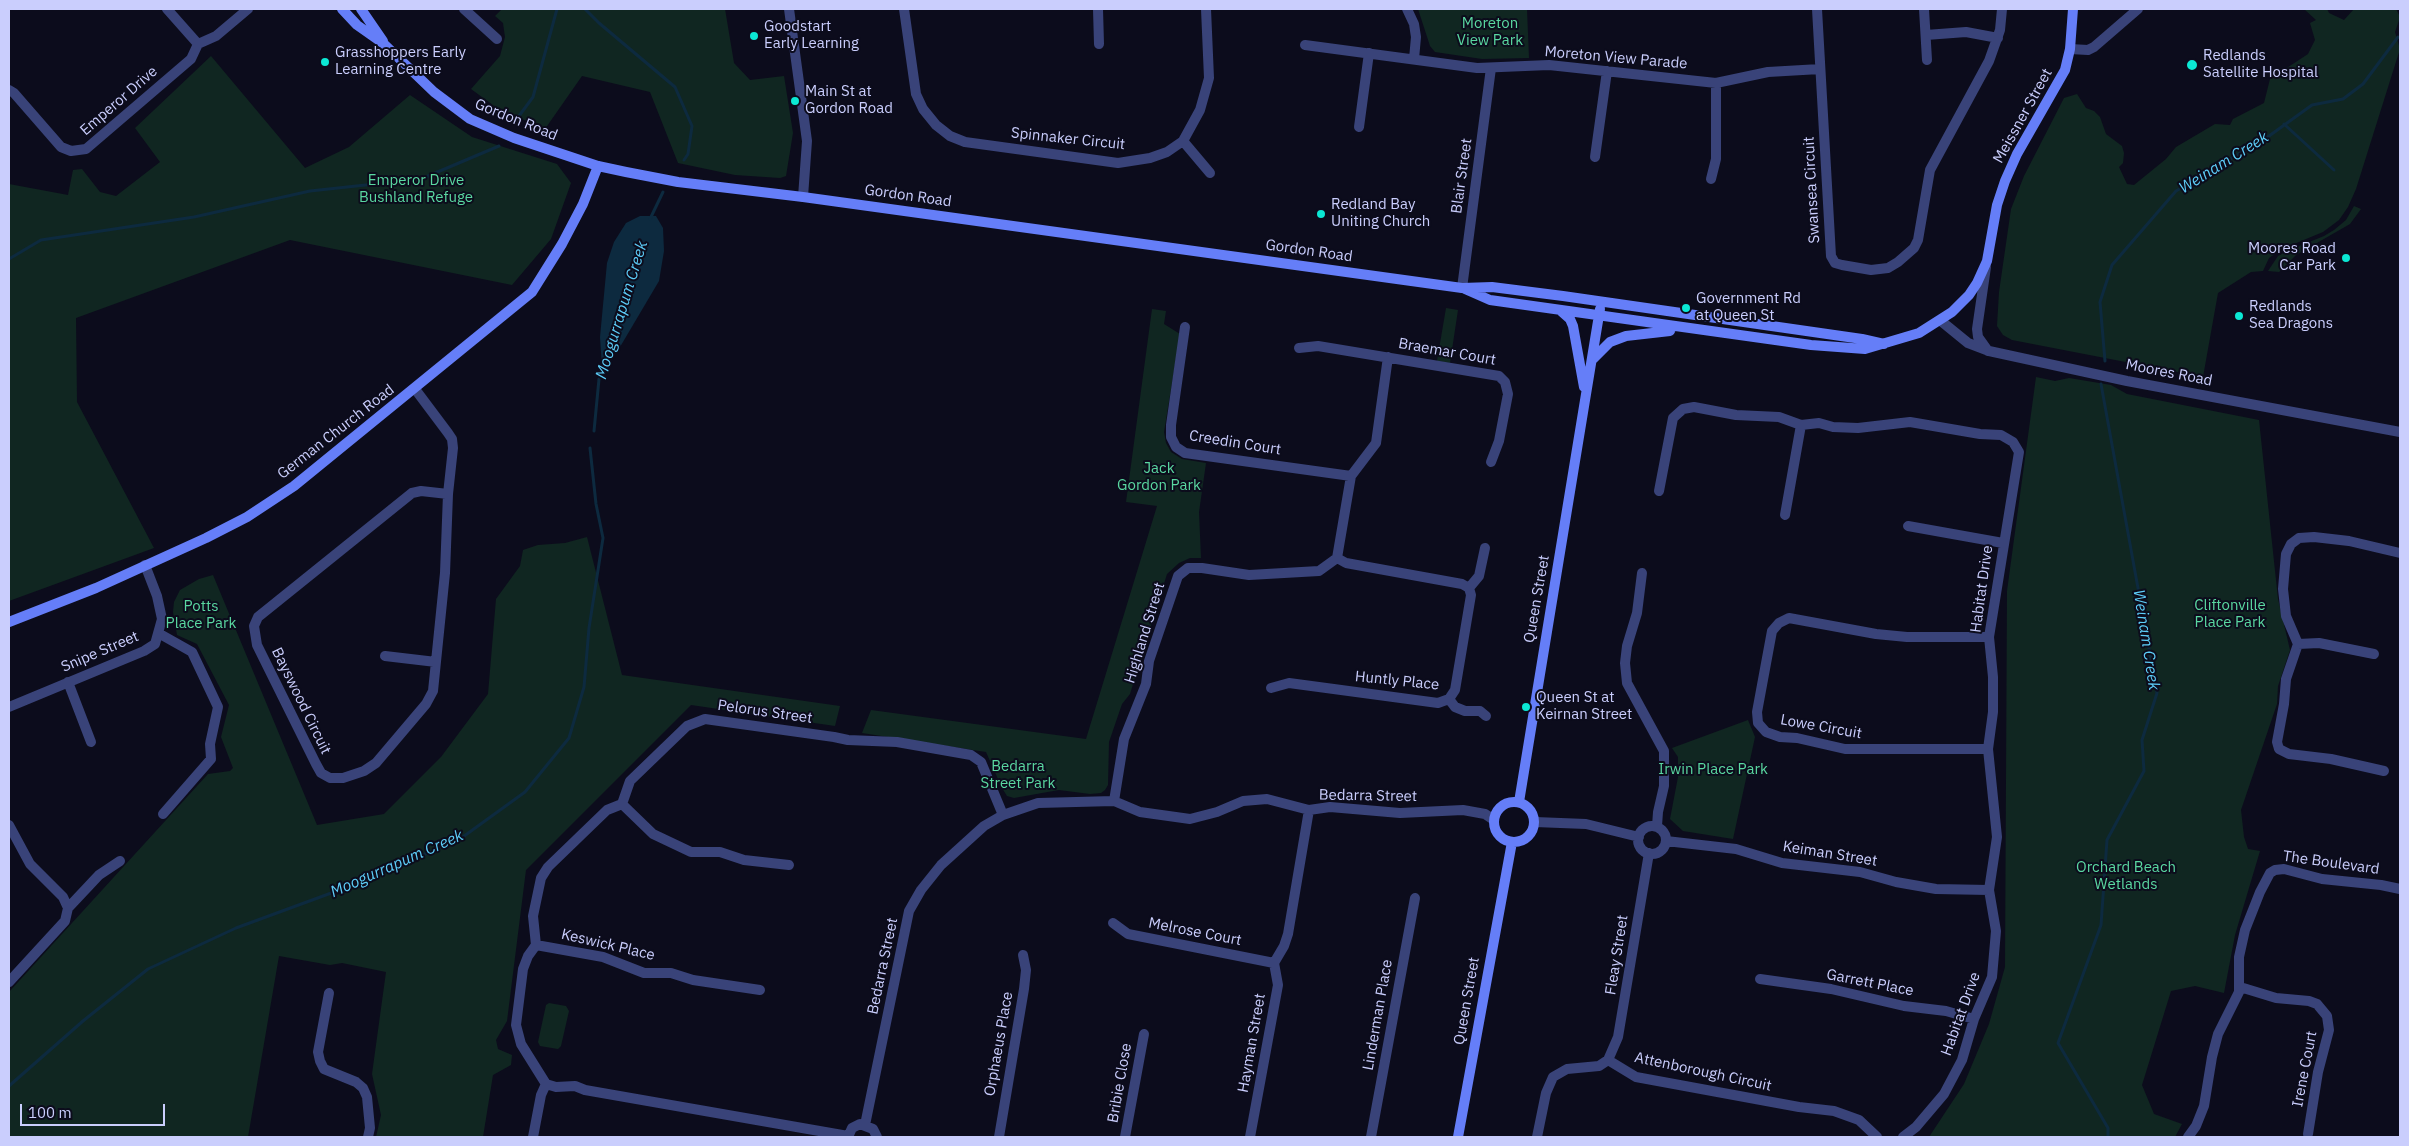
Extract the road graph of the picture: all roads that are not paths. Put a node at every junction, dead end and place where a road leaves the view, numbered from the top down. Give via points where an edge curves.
1 (167, 9) edge
2 (248, 9) edge
3 (342, 9) edge
4 (361, 9) edge
5 (464, 9) edge
6 (789, 9) edge
7 (904, 9) edge
8 (1098, 9) edge
9 (1206, 9) edge
10 (1407, 9) edge
11 (1818, 9) edge
12 (1924, 9) edge
13 (2002, 9) edge
14 (2074, 9) edge
15 (2138, 9) edge
16 (1926, 35) junction
17 (1998, 38) junction
18 (498, 39) dead end
19 (198, 44) junction
20 (384, 44) junction
21 (1099, 44) dead end
22 (1305, 45) dead end
23 (2070, 49) junction
24 (1369, 53) junction
25 (1414, 59) junction
26 (1927, 60) dead end
27 (1491, 68) junction
28 (1820, 69) junction
29 (1608, 71) junction
30 (1716, 83) junction
31 (9, 90) edge
32 (1359, 127) dead end
33 (1183, 141) junction
34 (1595, 157) dead end
35 (598, 166) junction
36 (1210, 174) dead end
37 (1710, 179) dead end
38 (803, 197) junction
39 (1987, 261) junction
40 (1462, 288) junction
41 (1601, 302) junction
42 (1561, 311) junction
43 (1599, 316) junction
44 (1941, 321) junction
45 (1185, 327) dead end
46 (1688, 329) junction
47 (1884, 344) junction
48 (1300, 348) dead end
49 (1988, 351) junction
50 (1388, 357) junction
51 (1592, 362) junction
52 (415, 389) junction
53 (1586, 400) junction
54 (1801, 425) junction
55 (2400, 432) edge
56 (1491, 462) dead end
57 (1351, 476) junction
58 (1659, 492) dead end
59 (448, 494) junction
60 (1786, 515) dead end
61 (1908, 526) dead end
62 (2003, 543) junction
63 (1485, 548) dead end
64 (2400, 553) edge
65 (1337, 558) junction
66 (145, 566) junction
67 (1642, 573) dead end
68 (1469, 588) junction
69 (9, 622) edge
70 (160, 634) junction
71 (1989, 637) junction
72 (2298, 644) junction
73 (2374, 654) dead end
74 (385, 656) dead end
75 (436, 662) junction
76 (68, 682) junction
77 (1271, 688) dead end
78 (1449, 699) junction
79 (9, 707) edge
80 (1486, 716) dead end
81 (91, 742) dead end
82 (1988, 749) junction
83 (2384, 770) dead end
84 (1114, 802) junction
85 (1519, 802) junction
86 (622, 804) junction
87 (1309, 810) junction
88 (163, 814) dead end
89 (1003, 814) junction
90 (1494, 820) junction
91 (1534, 822) junction
92 (9, 824) edge
93 (1657, 826) junction
94 (1639, 837) junction
95 (1512, 842) junction
96 (1666, 842) junction
97 (1649, 853) junction
98 (120, 861) dead end
99 (789, 865) dead end
100 (2400, 889) edge
101 (1989, 890) junction
102 (1415, 898) dead end
103 (68, 908) junction
104 (1113, 923) dead end
105 (536, 945) junction
106 (1023, 955) dead end
107 (1274, 963) junction
108 (1760, 979) dead end
109 (9, 982) edge
110 (2240, 987) junction
111 (760, 990) dead end
112 (329, 993) dead end
113 (1974, 1019) junction
114 (1144, 1034) dead end
115 (1608, 1060) junction
116 (546, 1084) junction
117 (865, 1124) junction
118 (2308, 1134) dead end
119 (368, 1137) edge
120 (533, 1137) edge
121 (848, 1137) edge
122 (877, 1137) edge
123 (999, 1137) edge
124 (1125, 1137) edge
125 (1250, 1137) edge
126 (1371, 1137) edge
127 (1458, 1137) edge
128 (1537, 1137) edge
129 (1877, 1137) edge
130 (1903, 1137) edge
131 (2188, 1137) edge

1 - 19 street
2 - 19 street, Emperor Drive via 216,36
3 - 20 street, Gordon Road via 357,26
4 - 20 street, Gordon Road
5 - 18 street
6 - 38 street via 807,141
7 - 33 street, Spinnaker Circuit via 916,94 923,109 950,136 965,142 1118,163 1150,158
8 - 21 street
9 - 33 street via 1209,78 1200,110
10 - 25 street via 1416,37
11 - 28 street, Swansea Circuit
12 - 16 street
13 - 17 street, Swansea Circuit
14 - 23 street, Meissner Street
15 - 23 street via 2094,47
16 - 17 street via 1972,32
16 - 26 street
17 - 28 street, Swansea Circuit via 1989,61 1930,170 1918,240 1907,255 1888,268 1852,268 1835,263 1831,256
19 - 31 street, Emperor Drive via 191,59 86,149 72,151 61,147
20 - 35 street, Gordon Road via 434,92 470,119 514,138
22 - 24 street, Moreton View Parade
23 - 39 street, Meissner Street via 2065,70 2005,181 1997,204
24 - 25 street, Moreton View Parade
24 - 32 street
25 - 27 street, Moreton View Parade
27 - 29 street, Moreton View Parade via 1549,65
27 - 40 street, Blair Street
28 - 30 street, Moreton View Parade via 1768,72
29 - 30 street, Moreton View Parade
29 - 34 street
30 - 37 street via 1716,159
33 - 36 street
35 - 38 street, Gordon Road via 678,182
35 - 52 street, German Church Road via 583,204 532,292
38 - 40 street, Gordon Road
39 - 44 street, Meissner Street via 1969,295
39 - 49 street via 1977,329 1978,337
40 - 41 street, Gordon Road via 1492,287
40 - 42 street, Gordon Road via 1490,300
41 - 43 street, Queen Street
41 - 47 street, Gordon Road
42 - 43 street, Gordon Road
42 - 53 street, Queen Street via 1573,326
43 - 46 street, Gordon Road
43 - 51 street, Queen Street
44 - 47 street, Meissner Street via 1915,335
44 - 49 street, Moores Road via 1968,343
45 - 57 street, Creedin Court via 1171,425 1171,437 1176,447 1185,453
46 - 47 street, Meissner Street via 1865,349
46 - 51 street via 1626,336 1610,342
48 - 50 street, Braemar Court via 1318,346
49 - 55 street, Moores Road via 2076,371
50 - 56 street, Braemar Court via 1499,376 1505,382 1508,394 1499,441
50 - 57 street via 1376,443
51 - 53 street, Queen Street
52 - 59 street, Bayswood Circuit via 452,439
52 - 66 street, German Church Road via 294,486 255,512
53 - 85 street, Queen Street
54 - 58 street, Habitat Drive via 1779,417 1736,415 1694,407 1683,409 1673,418
54 - 60 street
54 - 62 street, Habitat Drive via 1858,428 1910,422 2001,435 2014,442 2019,452
57 - 65 street
59 - 75 street, Bayswood Circuit via 446,573
59 - 75 street, Bayswood Circuit via 412,493 258,617 254,626 257,645 316,764 321,773 330,778 343,778 376,763 426,704 432,691
61 - 62 street
62 - 71 street, Habitat Drive
63 - 68 street via 1479,576
64 - 72 street via 2314,537 2299,538 2291,544 2286,554 2282,589 2286,616
65 - 68 street via 1346,563 1462,584
65 - 84 street, Highland Street via 1319,571 1249,574 1188,568 1178,576 1149,661 1146,684 1124,739
66 - 69 street, German Church Road
66 - 70 street, Snipe Street via 162,620
67 - 93 street via 1625,664 1627,683 1664,751 1664,786
68 - 78 street, Huntly Place via 1471,595 1455,690
70 - 76 street, Snipe Street via 155,644 144,651
70 - 88 street via 192,652 216,699 218,714 210,744 211,759
71 - 82 street, Habitat Drive via 1993,712
71 - 82 street, Lowe Circuit via 1907,637 1788,618 1772,631 1757,712 1758,723 1766,732 1845,749
72 - 73 street via 2319,643
72 - 83 street via 2286,679 2277,742 2279,749 2289,754
74 - 75 street
76 - 79 street, Snipe Street
76 - 81 street
77 - 78 street, Huntly Place via 1289,683 1438,703
78 - 80 street via 1455,707 1480,711
82 - 101 street, Habitat Drive via 1997,837
84 - 87 street, Bedarra Street via 1140,812 1177,819 1206,816 1253,799 1288,803
84 - 89 street, Bedarra Street via 1038,803
85 - 90 street via 1505,803
85 - 91 street via 1529,808
86 - 89 street, Pelorus Street via 630,781 686,726 705,719 848,740 898,742 971,755 981,762
86 - 99 street via 653,834 690,852 720,852 744,860
86 - 105 street via 606,810 548,867 541,878 533,916
87 - 90 street, Bedarra Street via 1330,807 1400,813 1464,810 1485,814
87 - 107 street via 1288,934
89 - 117 street, Bedarra Street via 984,826 941,865 909,911
90 - 95 street via 1501,837
91 - 94 street via 1586,824
91 - 95 street via 1529,836
92 - 103 street via 30,864 63,897
93 - 94 street via 1646,827
93 - 96 street via 1665,834
94 - 97 street via 1640,846
95 - 127 street, Queen Street
96 - 97 street via 1661,851
96 - 101 street, Keiman Street via 1736,849 1782,863 1860,872 1936,889
97 - 115 street, Fleay Street via 1618,1038
98 - 103 street via 99,875
100 - 110 street, The Boulevard via 2284,869 2272,871 2245,930 2239,957
101 - 113 street, Habitat Drive via 1995,918 1994,962 1992,977
102 - 126 street, Linderman Place
103 - 109 street via 64,921
104 - 107 street, Melrose Court via 1128,934
105 - 111 street, Keswick Place via 603,957 644,972 671,973 692,980
105 - 116 street via 523,969 516,1025 521,1044
106 - 123 street, Orphaeus Place via 1026,970 1024,989
107 - 125 street, Hayman Street via 1278,985
108 - 113 street, Garrett Place via 1831,989
110 - 118 street, Irene Court via 2267,996 2318,1004 2327,1016 2329,1030
110 - 131 street, The Boulevard via 2218,1034 2204,1106
112 - 119 street via 318,1052 320,1061 324,1069 363,1088 367,1097
113 - 130 street, Habitat Drive via 1962,1060 1944,1094 1916,1127
114 - 124 street, Bribie Close
115 - 128 street via 1599,1066 1567,1069 1553,1078 1546,1093
115 - 129 street, Attenborough Circuit via 1636,1077 1834,1111 1859,1120
116 - 120 street
116 - 121 street via 575,1086
117 - 121 street via 856,1126
117 - 122 street

